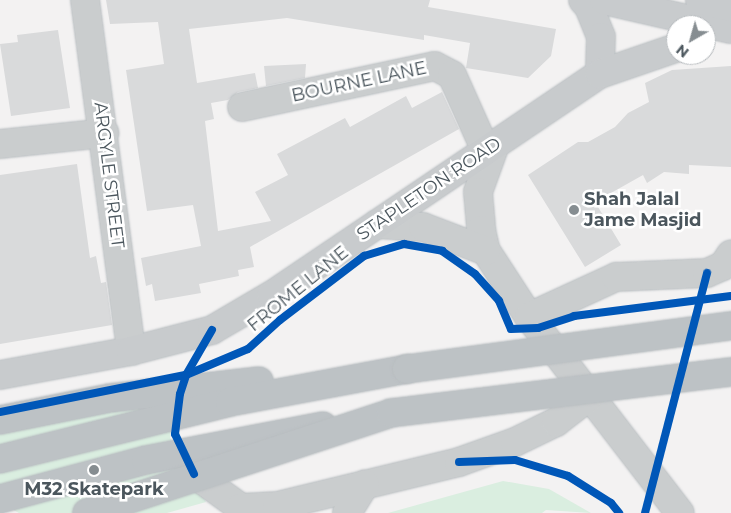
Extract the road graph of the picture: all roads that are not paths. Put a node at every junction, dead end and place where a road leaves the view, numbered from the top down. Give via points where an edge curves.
1 (85, 0) edge
2 (583, 0) edge
3 (604, 0) edge
4 (717, 13) edge
5 (666, 51) edge
6 (600, 74) junction
7 (242, 107) dead end
8 (104, 133) junction
9 (0, 144) edge
10 (496, 144) junction
11 (377, 224) junction
12 (486, 251) junction
13 (731, 254) edge
14 (529, 317) junction
15 (731, 326) edge
16 (131, 350) junction
17 (407, 369) junction
18 (731, 372) edge
19 (0, 375) edge
20 (591, 395) junction
21 (390, 413) junction
22 (0, 420) edge
23 (0, 459) edge
24 (194, 474) dead end
25 (365, 484) junction
26 (0, 499) edge
27 (244, 511) edge
28 (88, 513) edge
29 (347, 513) edge
30 (680, 513) edge

1 - 8 street, ARGYLE STREET
2 - 6 main road via 601,37
3 - 4 main road
5 - 6 main road, STAPLETON ROAD
6 - 10 main road, STAPLETON ROAD
7 - 10 street, BOURNE LANE via 435,66 452,75
8 - 9 street
8 - 16 street, ARGYLE STREET
10 - 11 main road, STAPLETON ROAD
10 - 12 street via 478,192
11 - 12 street via 423,227
11 - 16 main road, STAPLETON ROAD via 272,295 212,330
12 - 14 street
13 - 14 street via 723,266 707,273 616,277
14 - 20 street
15 - 17 highway, bridge
16 - 19 main road, STAPLETON ROAD
17 - 22 highway via 208,385 110,398
17 - 23 highway via 221,404
18 - 21 highway, bridge
20 - 25 street via 556,422 515,442 459,462
20 - 30 street
21 - 26 highway, bridge via 146,460
21 - 28 highway, bridge
24 - 27 street
25 - 27 street
25 - 29 street

